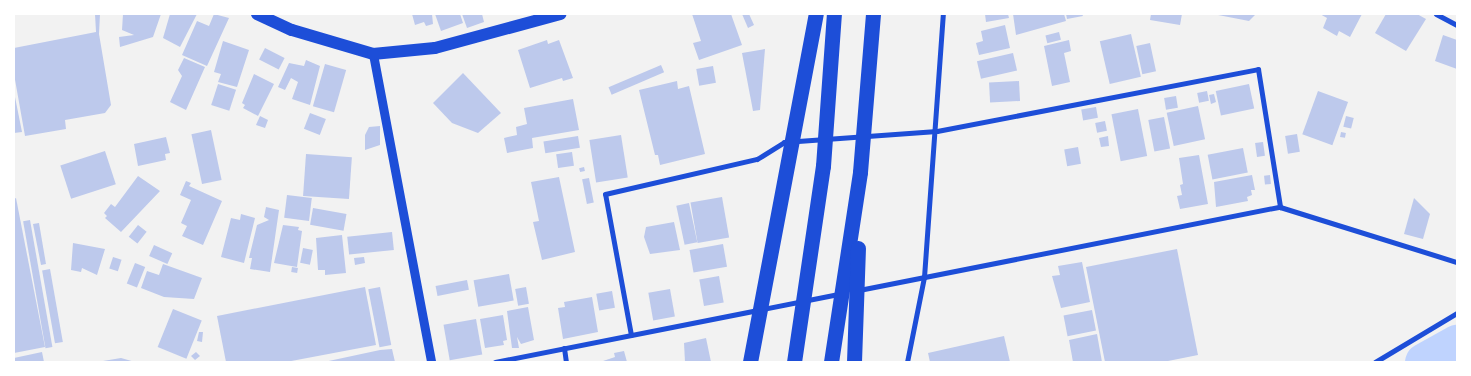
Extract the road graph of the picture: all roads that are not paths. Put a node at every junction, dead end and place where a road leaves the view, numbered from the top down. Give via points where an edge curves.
1 (257, 14) edge
2 (560, 14) edge
3 (816, 14) edge
4 (834, 14) edge
5 (873, 14) edge
6 (943, 14) edge
7 (1436, 14) edge
8 (1457, 25) edge
9 (373, 54) junction
10 (937, 131) junction
11 (1280, 207) junction
12 (1457, 262) edge
13 (924, 277) junction
14 (851, 278) junction
15 (1457, 313) edge
16 (631, 335) junction
17 (564, 348) junction
18 (431, 362) edge
19 (494, 362) edge
20 (566, 362) edge
21 (750, 362) edge
22 (794, 362) edge
23 (831, 362) edge
24 (854, 362) edge
25 (907, 362) edge
26 (1376, 362) edge

1 - 9 main road via 292,30
2 - 9 main road via 435,48
3 - 21 highway
4 - 22 highway via 823,166
5 - 14 highway
6 - 10 street
7 - 8 street
9 - 18 street
10 - 11 street via 1258,69
10 - 13 street
10 - 16 street via 784,142 757,159 605,194
11 - 12 street
11 - 13 street
13 - 16 street
13 - 25 street
14 - 23 highway
14 - 24 highway
15 - 26 street
16 - 17 street
17 - 19 street
17 - 20 street

